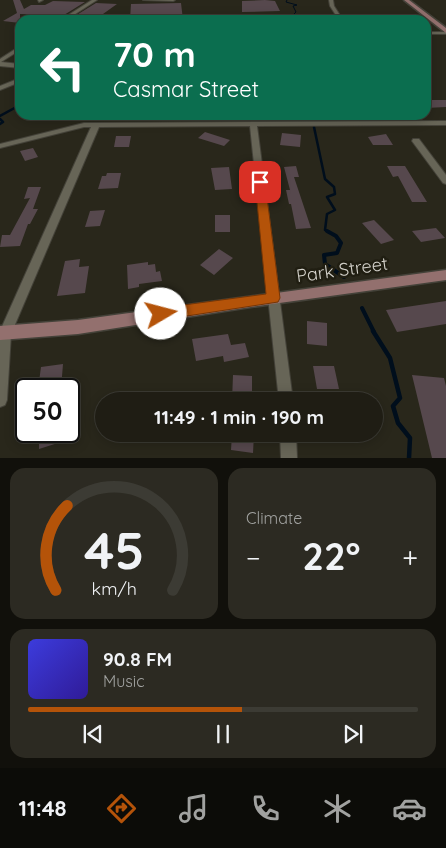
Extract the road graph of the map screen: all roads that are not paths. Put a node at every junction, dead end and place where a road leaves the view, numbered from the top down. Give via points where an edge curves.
1 (95, 0) edge
2 (145, 0) edge
3 (173, 0) edge
4 (331, 0) edge
5 (406, 0) edge
6 (72, 15) edge
7 (338, 15) edge
8 (425, 15) edge
9 (431, 20) edge
10 (446, 32) edge
11 (431, 33) edge
12 (15, 52) edge
13 (0, 62) edge
14 (15, 65) edge
15 (15, 82) edge
16 (0, 88) edge
17 (446, 123) edge
18 (253, 124) junction
19 (96, 125) junction
20 (416, 141) dead end
21 (0, 146) edge
22 (446, 181) edge
23 (446, 275) edge
24 (273, 298) junction
25 (2, 334) edge
26 (285, 392) edge
27 (0, 400) edge
28 (288, 442) edge
29 (289, 458) edge

1 - 6 street
2 - 3 street
4 - 7 street
5 - 8 main road
9 - 10 main road
10 - 11 street
12 - 13 street
13 - 14 street
15 - 16 street
17 - 18 street
18 - 19 street
18 - 24 street
19 - 21 street via 77,126
19 - 25 street
20 - 22 street
23 - 24 main road, Park Street
24 - 25 main road, Park Street via 78,327
24 - 26 street
25 - 27 street
28 - 29 street

